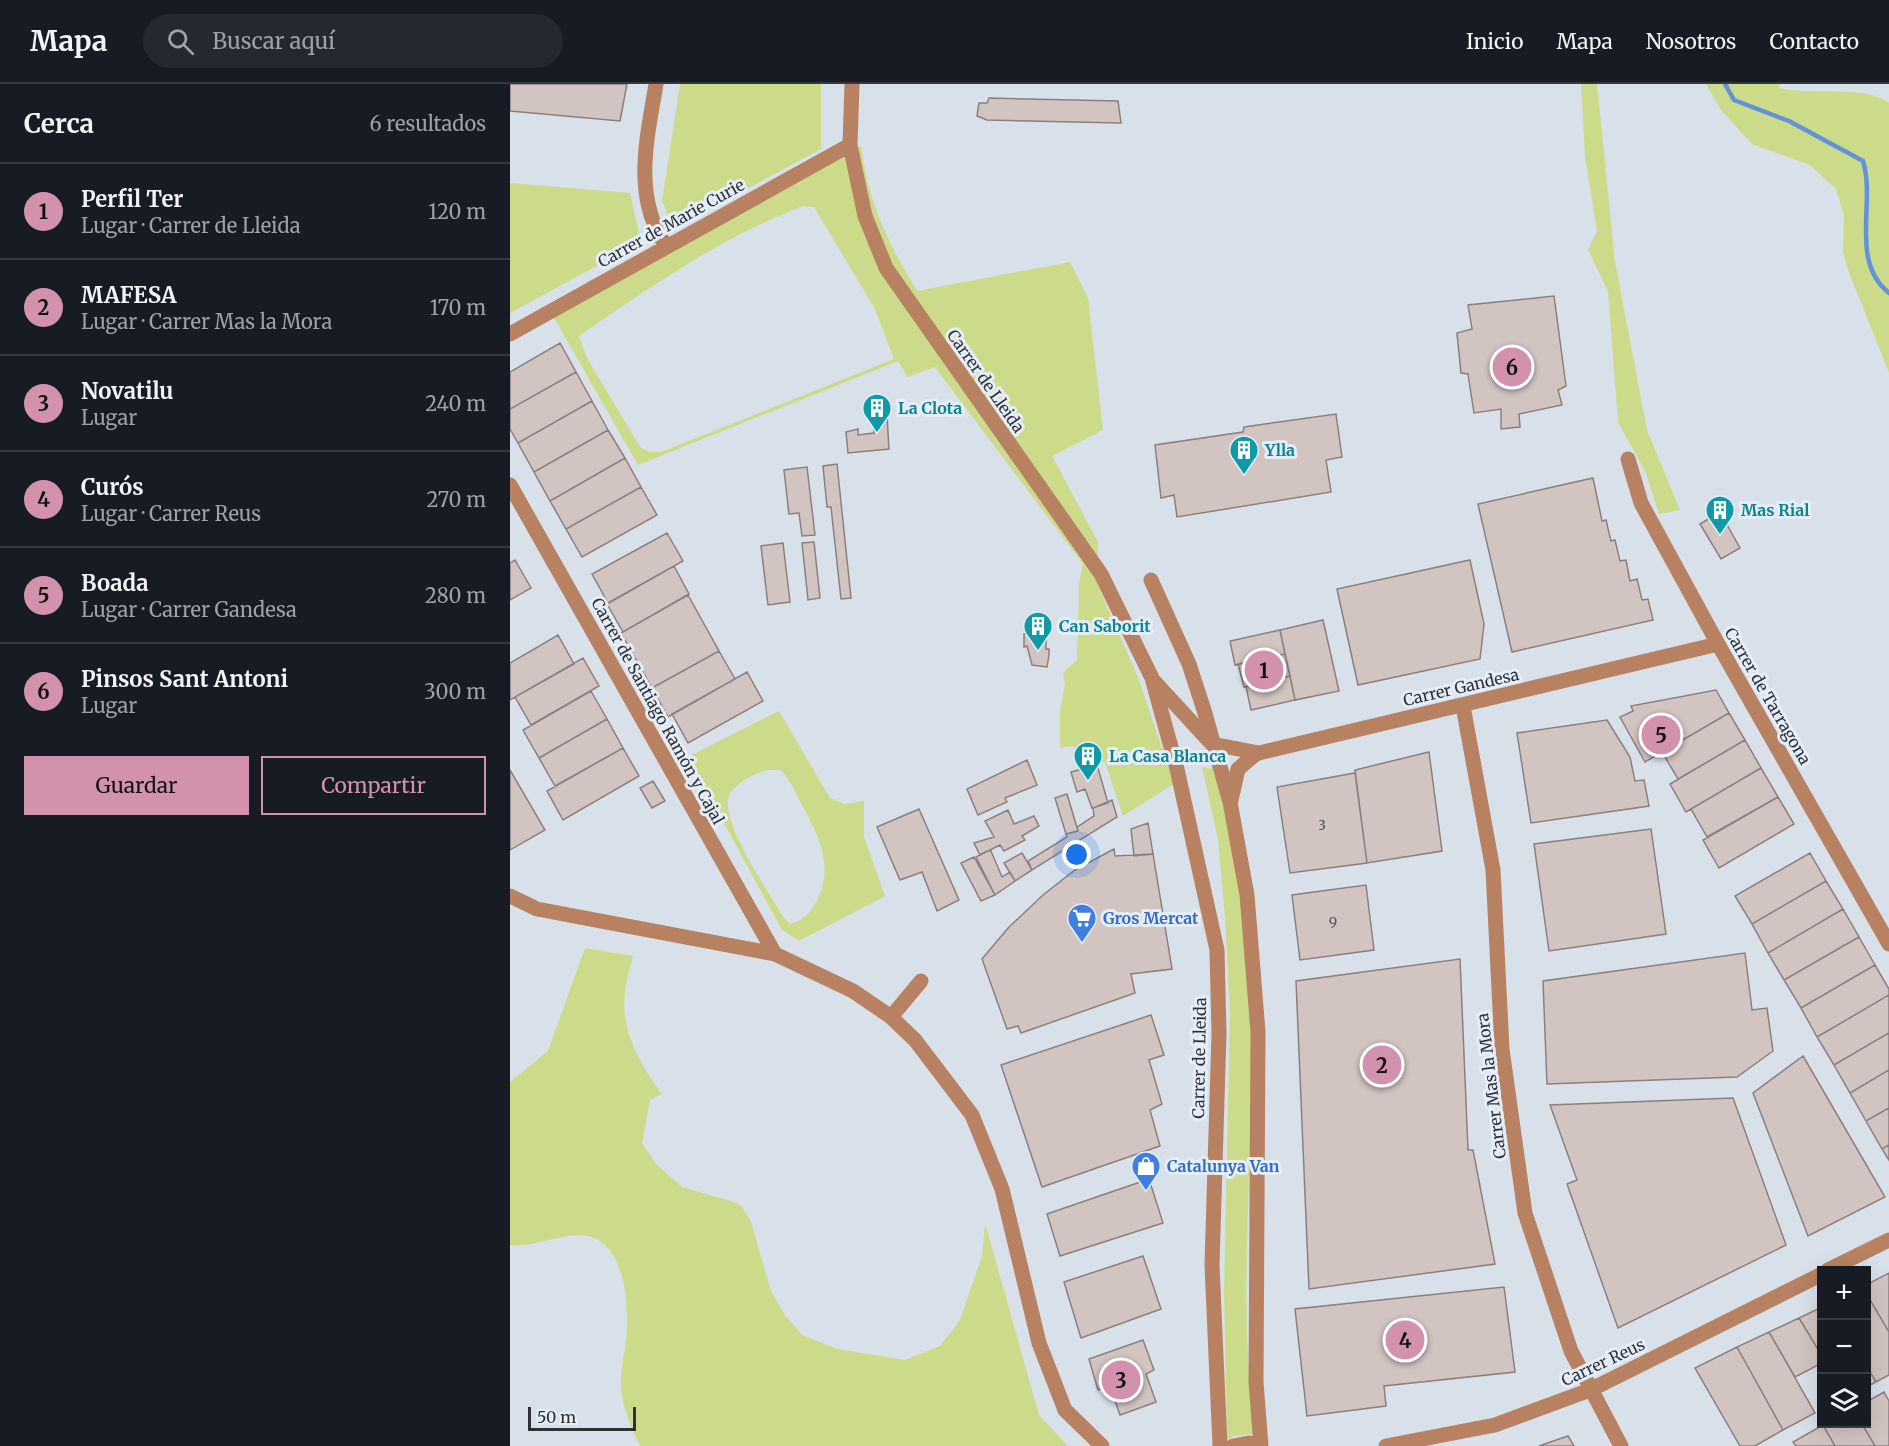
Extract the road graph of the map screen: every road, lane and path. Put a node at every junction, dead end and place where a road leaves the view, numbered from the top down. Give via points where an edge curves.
1 (656, 84) edge
2 (852, 84) edge
3 (850, 145) junction
4 (666, 246) junction
5 (510, 334) edge
6 (1628, 459) dead end
7 (510, 485) edge
8 (1151, 580) dead end
9 (1718, 644) junction
10 (1152, 678) junction
11 (1463, 706) junction
12 (1212, 744) junction
13 (1257, 753) junction
14 (1230, 802) junction
15 (510, 896) edge
16 (1889, 945) edge
17 (775, 954) junction
18 (921, 981) dead end
19 (891, 1017) junction
20 (1889, 1240) edge
21 (1836, 1266) edge
22 (1817, 1276) edge
23 (1590, 1390) junction
24 (1102, 1446) edge
25 (1220, 1446) edge
26 (1233, 1446) edge
27 (1260, 1446) edge
28 (1386, 1446) edge
29 (1621, 1446) edge

1 - 4 street via 644,179 649,215
2 - 3 street, Carrer de Lleida
3 - 4 street, Carrer de Marie Curie
3 - 10 street, Carrer de Lleida via 865,216 886,268 1101,574
4 - 5 street, Carrer de Marie Curie
6 - 9 street, Carrer de Tarragona via 1641,503
7 - 17 street, Carrer de Santiago Ramón y Cajal
8 - 12 street, Carrer de Lleida via 1189,664
9 - 11 street, Carrer Gandesa
9 - 16 street, Carrer de Tarragona
10 - 12 street, Carrer de Lleida
10 - 25 street, Carrer de Lleida via 1177,769 1216,951 1219,1033 1212,1265
11 - 13 street, Carrer Gandesa
11 - 23 street, Carrer Mas la Mora via 1493,870 1502,1052 1525,1213 1571,1351
12 - 13 street, Carrer Gandesa
12 - 14 street, Carrer de Lleida
13 - 14 street via 1238,769
14 - 27 street, Carrer de Lleida via 1247,895 1258,1032 1256,1382
15 - 17 street via 547,911
17 - 19 street via 853,991
18 - 19 street
19 - 24 street via 915,1040 972,1115 1002,1189 1039,1343 1065,1410
20 - 21 street
22 - 23 street, Carrer Reus
23 - 28 street, Carrer Reus via 1495,1425
23 - 29 street, Carrer Mas la Mora
26 - 27 street

